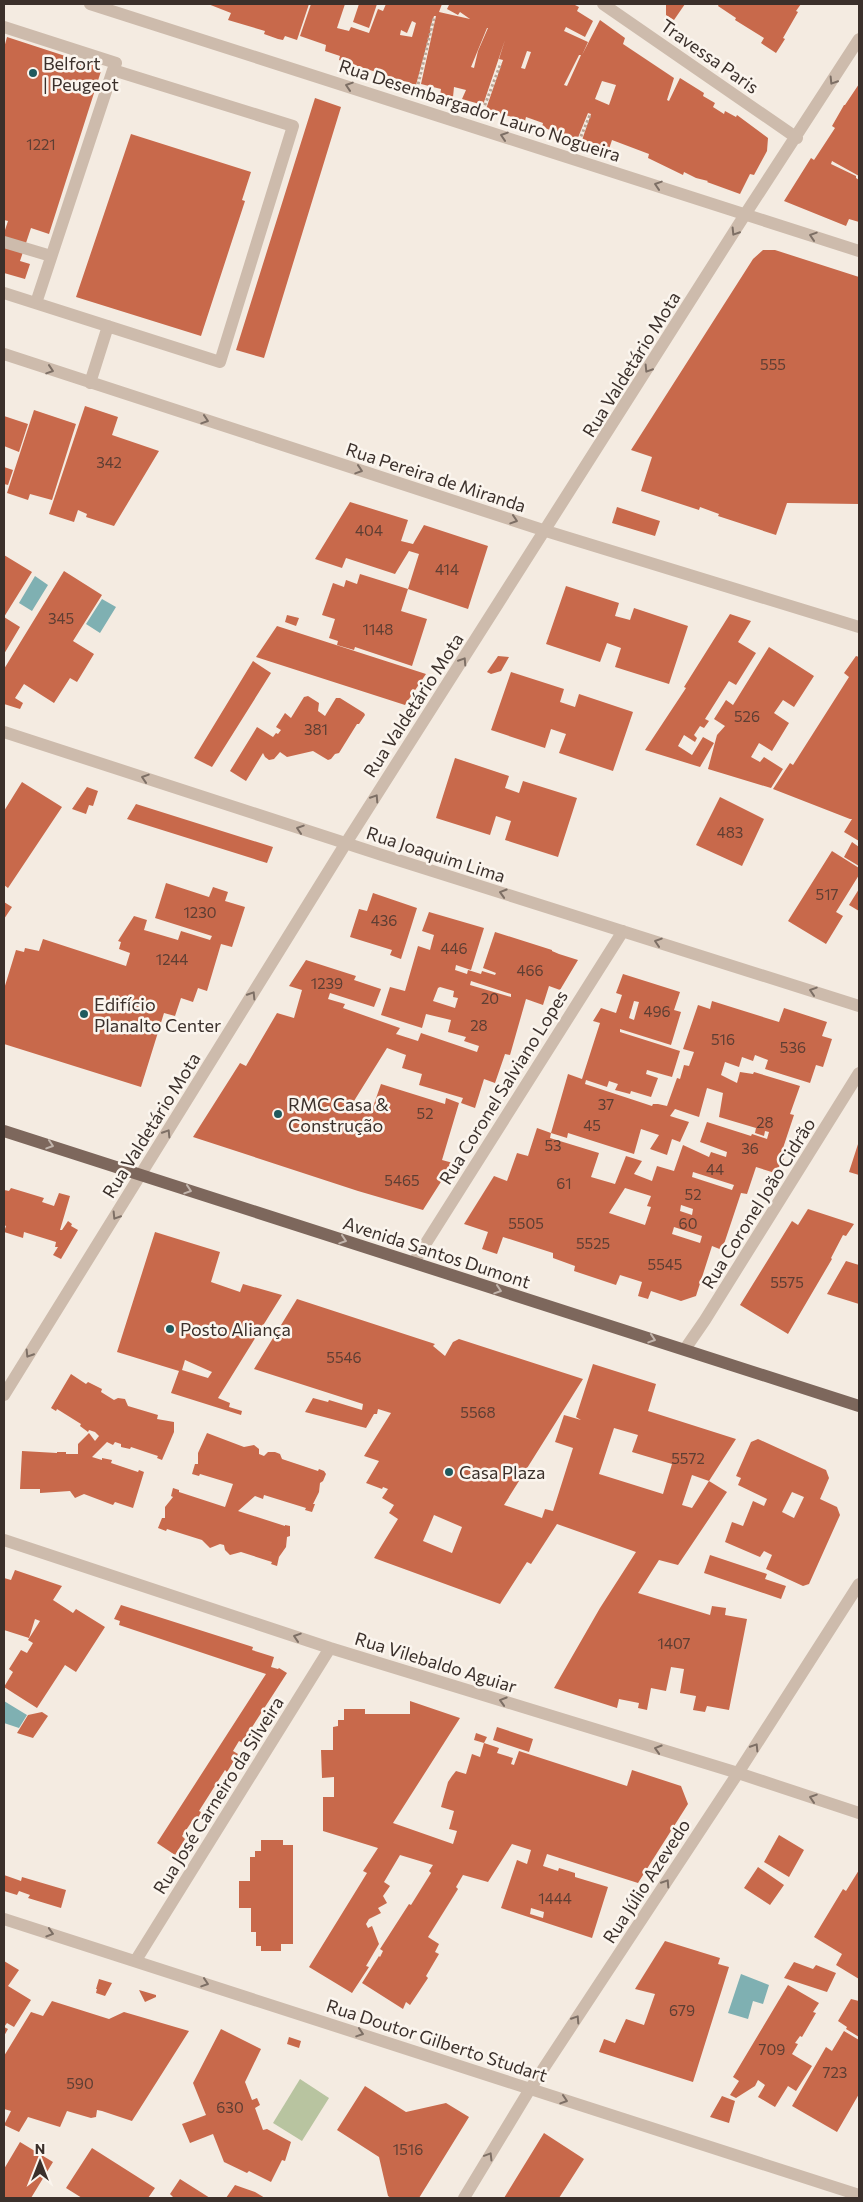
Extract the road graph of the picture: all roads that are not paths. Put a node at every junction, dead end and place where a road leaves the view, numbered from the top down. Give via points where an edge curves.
1 (90, 4) edge
2 (603, 4) edge
3 (4, 28) edge
4 (859, 40) edge
5 (113, 70) junction
6 (797, 138) junction
7 (746, 213) junction
8 (4, 242) edge
9 (859, 251) edge
10 (51, 256) junction
11 (4, 293) edge
12 (36, 303) junction
13 (108, 326) junction
14 (4, 354) edge
15 (90, 382) junction
16 (546, 531) junction
17 (859, 627) edge
18 (4, 732) edge
19 (346, 843) junction
20 (624, 931) junction
21 (859, 1006) edge
22 (859, 1073) edge
23 (4, 1130) edge
24 (142, 1175) junction
25 (414, 1262) junction
26 (685, 1349) junction
27 (4, 1394) edge
28 (859, 1406) edge
29 (4, 1540) edge
30 (859, 1584) edge
31 (330, 1648) junction
32 (738, 1774) junction
33 (859, 1813) edge
34 (4, 1919) edge
35 (136, 1960) junction
36 (530, 2089) junction
37 (859, 2195) edge
38 (464, 2198) edge

7 -> 1 street, Rua Desembargador Lauro Nogueira
2 - 6 street, Travessa Paris
3 - 5 street via 116,63
4 -> 6 street, Rua Valdetário Mota
5 - 10 street
5 - 13 street via 293,126 220,362
6 - 7 street, Rua Valdetário Mota
9 -> 7 street, Rua Desembargador Lauro Nogueira
7 -> 16 street, Rua Valdetário Mota
8 - 10 street
10 - 12 street
11 - 12 street
12 - 13 street
13 - 15 street
14 -> 15 street, Rua Pereira de Miranda
15 -> 16 street, Rua Pereira de Miranda
16 - 17 street, Rua Pereira de Miranda
19 -> 16 street, Rua Valdetário Mota
19 -> 18 street, Rua Joaquim Lima
20 -> 19 street, Rua Joaquim Lima
24 -> 19 street, Rua Valdetário Mota
21 -> 20 street, Rua Joaquim Lima
20 - 25 street, Rua Coronel Salviano Lopes
22 - 26 street, Rua Coronel João Cidrão
23 -> 24 main road, Avenida Santos Dumont
24 -> 25 main road, Avenida Santos Dumont
24 -> 27 street, Rua Valdetário Mota
25 -> 26 main road, Avenida Santos Dumont
26 - 28 main road, Avenida Santos Dumont
31 -> 29 street, Rua Vilebaldo Aguiar
32 -> 30 street, Rua Júlio Azevedo
32 -> 31 street, Rua Vilebaldo Aguiar
31 - 35 street, Rua José Carneiro da Silveira
33 -> 32 street, Rua Vilebaldo Aguiar
36 -> 32 street, Rua Júlio Azevedo
34 -> 35 street, Rua Doutor Gilberto Studart
35 -> 36 street, Rua Doutor Gilberto Studart
36 -> 37 street, Rua Doutor Gilberto Studart
38 -> 36 street, Rua Júlio Azevedo

